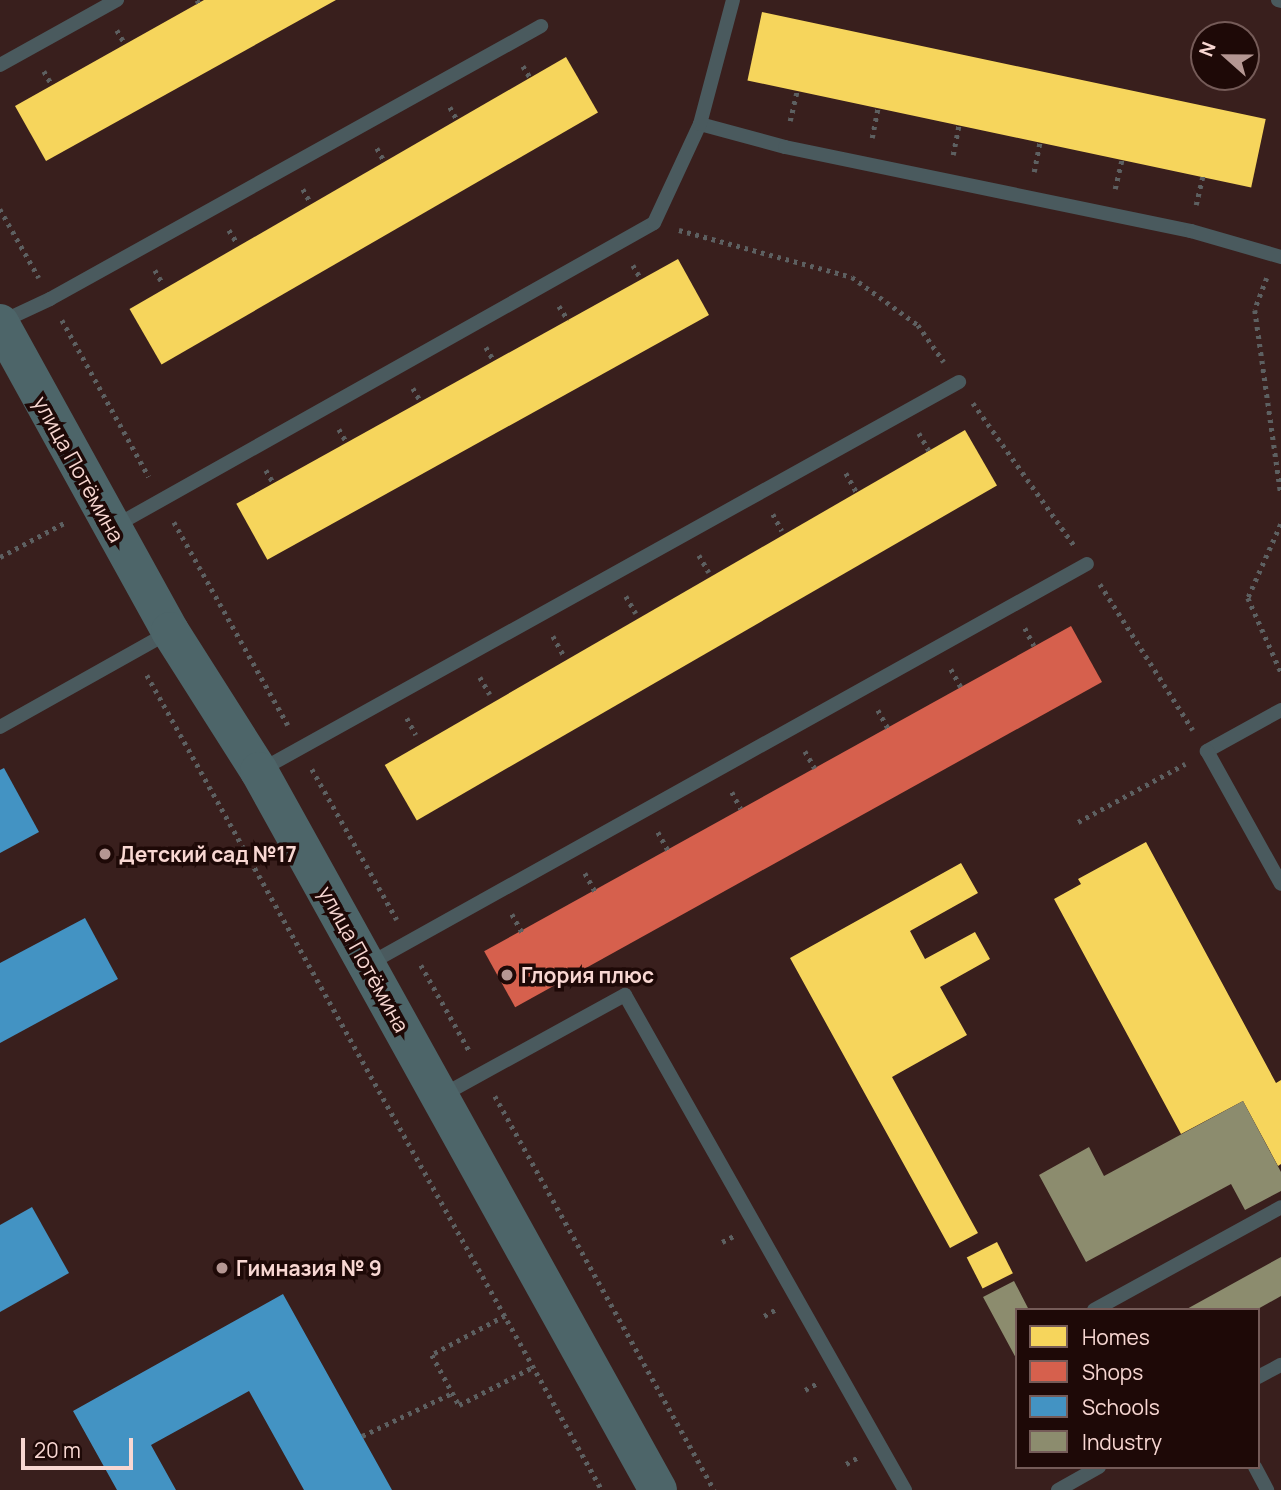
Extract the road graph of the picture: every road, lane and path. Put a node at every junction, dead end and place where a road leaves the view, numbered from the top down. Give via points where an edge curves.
1 (117, 0) edge
2 (733, 0) edge
3 (541, 26) dead end
4 (0, 65) edge
5 (700, 124) junction
6 (0, 209) edge
7 (654, 223) junction
8 (1278, 256) edge
9 (50, 299) junction
10 (2, 331) edge
11 (959, 383) junction
12 (1281, 494) edge
13 (162, 500) junction
14 (57, 512) dead end
15 (64, 523) junction
16 (1281, 524) edge
17 (110, 528) junction
18 (70, 535) dead end
19 (0, 557) edge
20 (1087, 564) junction
21 (170, 631) junction
22 (134, 651) junction
23 (1281, 672) edge
24 (1281, 710) edge
25 (0, 727) edge
26 (301, 748) junction
27 (1207, 751) junction
28 (259, 771) junction
29 (1078, 822) dead end
30 (1281, 884) edge
31 (409, 942) junction
32 (367, 965) junction
33 (482, 1073) junction
34 (440, 1097) junction
35 (1281, 1207) edge
36 (1098, 1308) edge
37 (505, 1316) junction
38 (1281, 1365) edge
39 (533, 1367) junction
40 (1260, 1376) edge
41 (452, 1393) junction
42 (362, 1436) dead end
43 (1256, 1469) edge
44 (1083, 1471) edge
45 (602, 1490) edge
46 (657, 1490) edge
47 (714, 1490) edge
48 (905, 1490) edge
49 (1058, 1490) edge
50 (1267, 1490) edge

1 - 4 lane
2 - 5 lane
3 - 9 lane
5 - 7 lane
5 - 8 lane via 798,150 1191,231
6 - 9 path
7 - 11 path via 852,277 918,326
7 - 13 lane
8 - 12 path via 1255,310
9 - 10 lane
9 - 13 path
10 - 17 street, улица Потёмина
11 - 20 path
11 - 26 lane
13 - 17 lane
13 - 26 path
14 - 15 path
15 - 18 path
15 - 19 path
16 - 23 path via 1248,598
17 - 21 street, улица Потёмина
20 - 27 path
20 - 31 lane
21 - 22 lane
21 - 28 street, улица Потёмина
22 - 25 lane
22 - 37 path
24 - 27 lane
26 - 28 lane
26 - 31 path
27 - 29 path
27 - 30 lane
28 - 32 street, улица Потёмина
31 - 32 lane
31 - 33 path
32 - 34 street, улица Потёмина
33 - 34 lane
33 - 47 path
33 - 48 lane via 625,995
34 - 46 street, улица Потёмина
35 - 36 lane
37 - 39 path
37 - 41 path via 432,1354
38 - 40 lane
39 - 41 path via 459,1405
39 - 45 path
41 - 42 path
43 - 50 lane
44 - 49 lane

